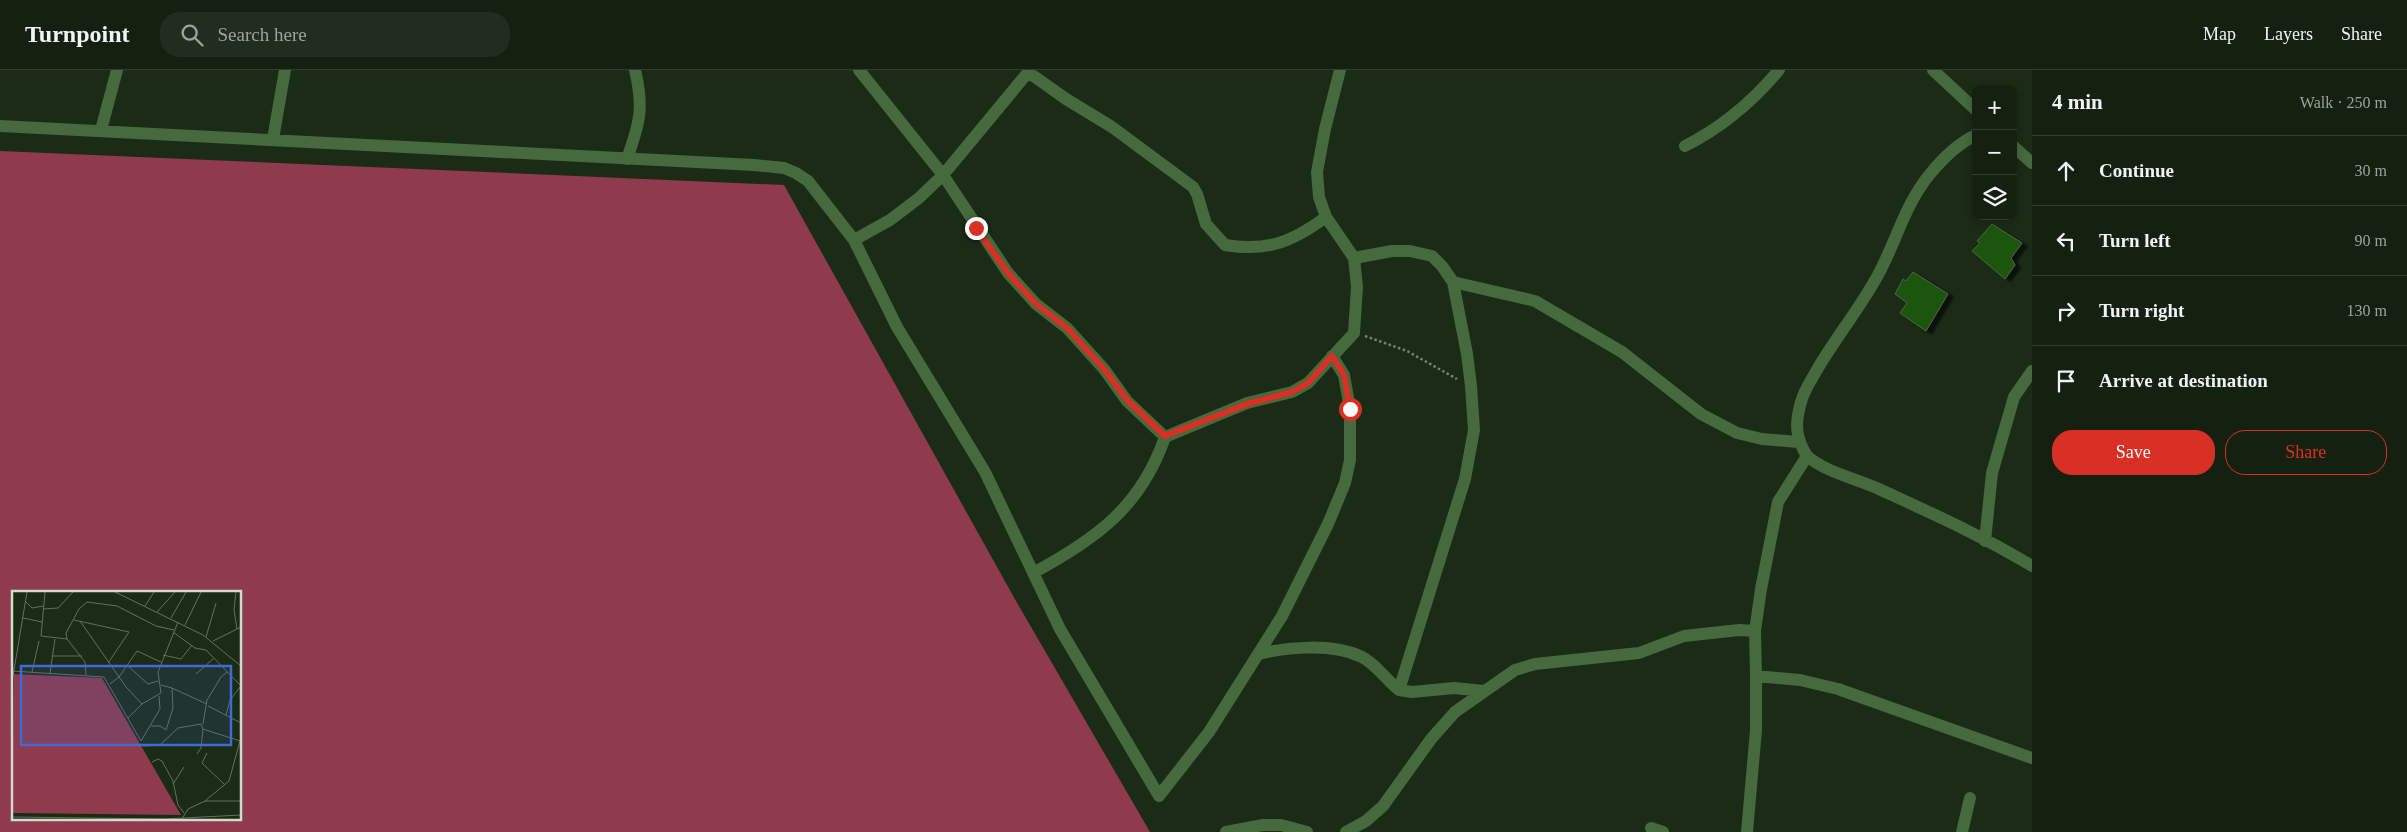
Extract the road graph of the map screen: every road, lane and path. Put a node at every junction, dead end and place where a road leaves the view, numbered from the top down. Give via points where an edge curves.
1 (117, 70) edge
2 (285, 70) edge
3 (635, 70) edge
4 (859, 70) edge
5 (1340, 70) edge
6 (1779, 70) edge
7 (1933, 70) edge
8 (1029, 71) edge
9 (1972, 106) edge
10 (0, 126) edge
11 (102, 130) junction
12 (1972, 137) edge
13 (273, 139) junction
14 (1685, 146) dead end
15 (2017, 150) edge
16 (627, 159) junction
17 (2032, 163) edge
18 (943, 175) junction
19 (1326, 217) junction
20 (854, 240) junction
21 (1354, 258) junction
22 (1453, 282) junction
23 (1354, 333) junction
24 (1332, 356) junction
25 (2032, 371) edge
26 (1471, 386) junction
27 (1165, 436) junction
28 (1798, 442) junction
29 (1807, 456) junction
30 (1985, 541) junction
31 (2032, 566) edge
32 (1033, 573) junction
33 (1755, 631) junction
34 (1258, 654) junction
35 (1756, 676) junction
36 (1400, 690) junction
37 (1484, 691) junction
38 (2032, 758) edge
39 (1970, 798) dead end
40 (1651, 828) dead end
41 (1226, 832) edge
42 (1307, 832) edge
43 (1346, 832) edge
44 (1663, 832) edge
45 (1747, 832) edge
46 (1962, 832) edge

1 - 11 street
2 - 13 street
3 - 16 street via 641,114
4 - 18 street
5 - 19 street via 1317,172
6 - 14 street via 1715,129
7 - 9 street
8 - 18 street
8 - 19 street via 1193,187 1206,224 1225,245 1263,248 1283,243
10 - 11 street
11 - 13 street
12 - 28 street via 1955,147 1929,175 1911,203 1878,275 1801,400 1796,420
13 - 16 street
15 - 17 street
16 - 20 street via 784,168 808,181
18 - 20 street via 890,220
18 - 27 street via 1008,273 1036,304 1067,328 1127,400
19 - 21 street
20 - 32 street via 897,327 985,472
21 - 22 street via 1392,251 1432,256
21 - 23 street via 1357,287
22 - 26 street
22 - 28 street via 1535,301 1622,352 1701,414 1737,433
23 - 24 street
23 - 26 path via 1407,350
24 - 27 street via 1308,383 1292,392 1247,404
24 - 34 street via 1344,375 1350,409 1350,460 1345,483 1282,616
25 - 30 street via 2014,397 1992,472
26 - 36 street via 1474,430 1465,479
27 - 32 street via 1148,477 1132,500 1102,530 1069,554
28 - 29 street
29 - 30 street via 1819,466 1916,506
29 - 33 street via 1778,502
30 - 31 street
32 - 34 street via 1060,629 1159,796 1209,732
33 - 35 street
33 - 37 street via 1684,636 1639,653 1535,664 1515,670
34 - 36 street via 1283,648 1343,650 1363,657
35 - 38 street via 1800,680 1838,690
35 - 45 street via 1756,730
36 - 37 street via 1454,688
37 - 43 street via 1455,712 1431,739 1383,806
39 - 46 street
40 - 44 street
41 - 42 street via 1263,825 1281,825

